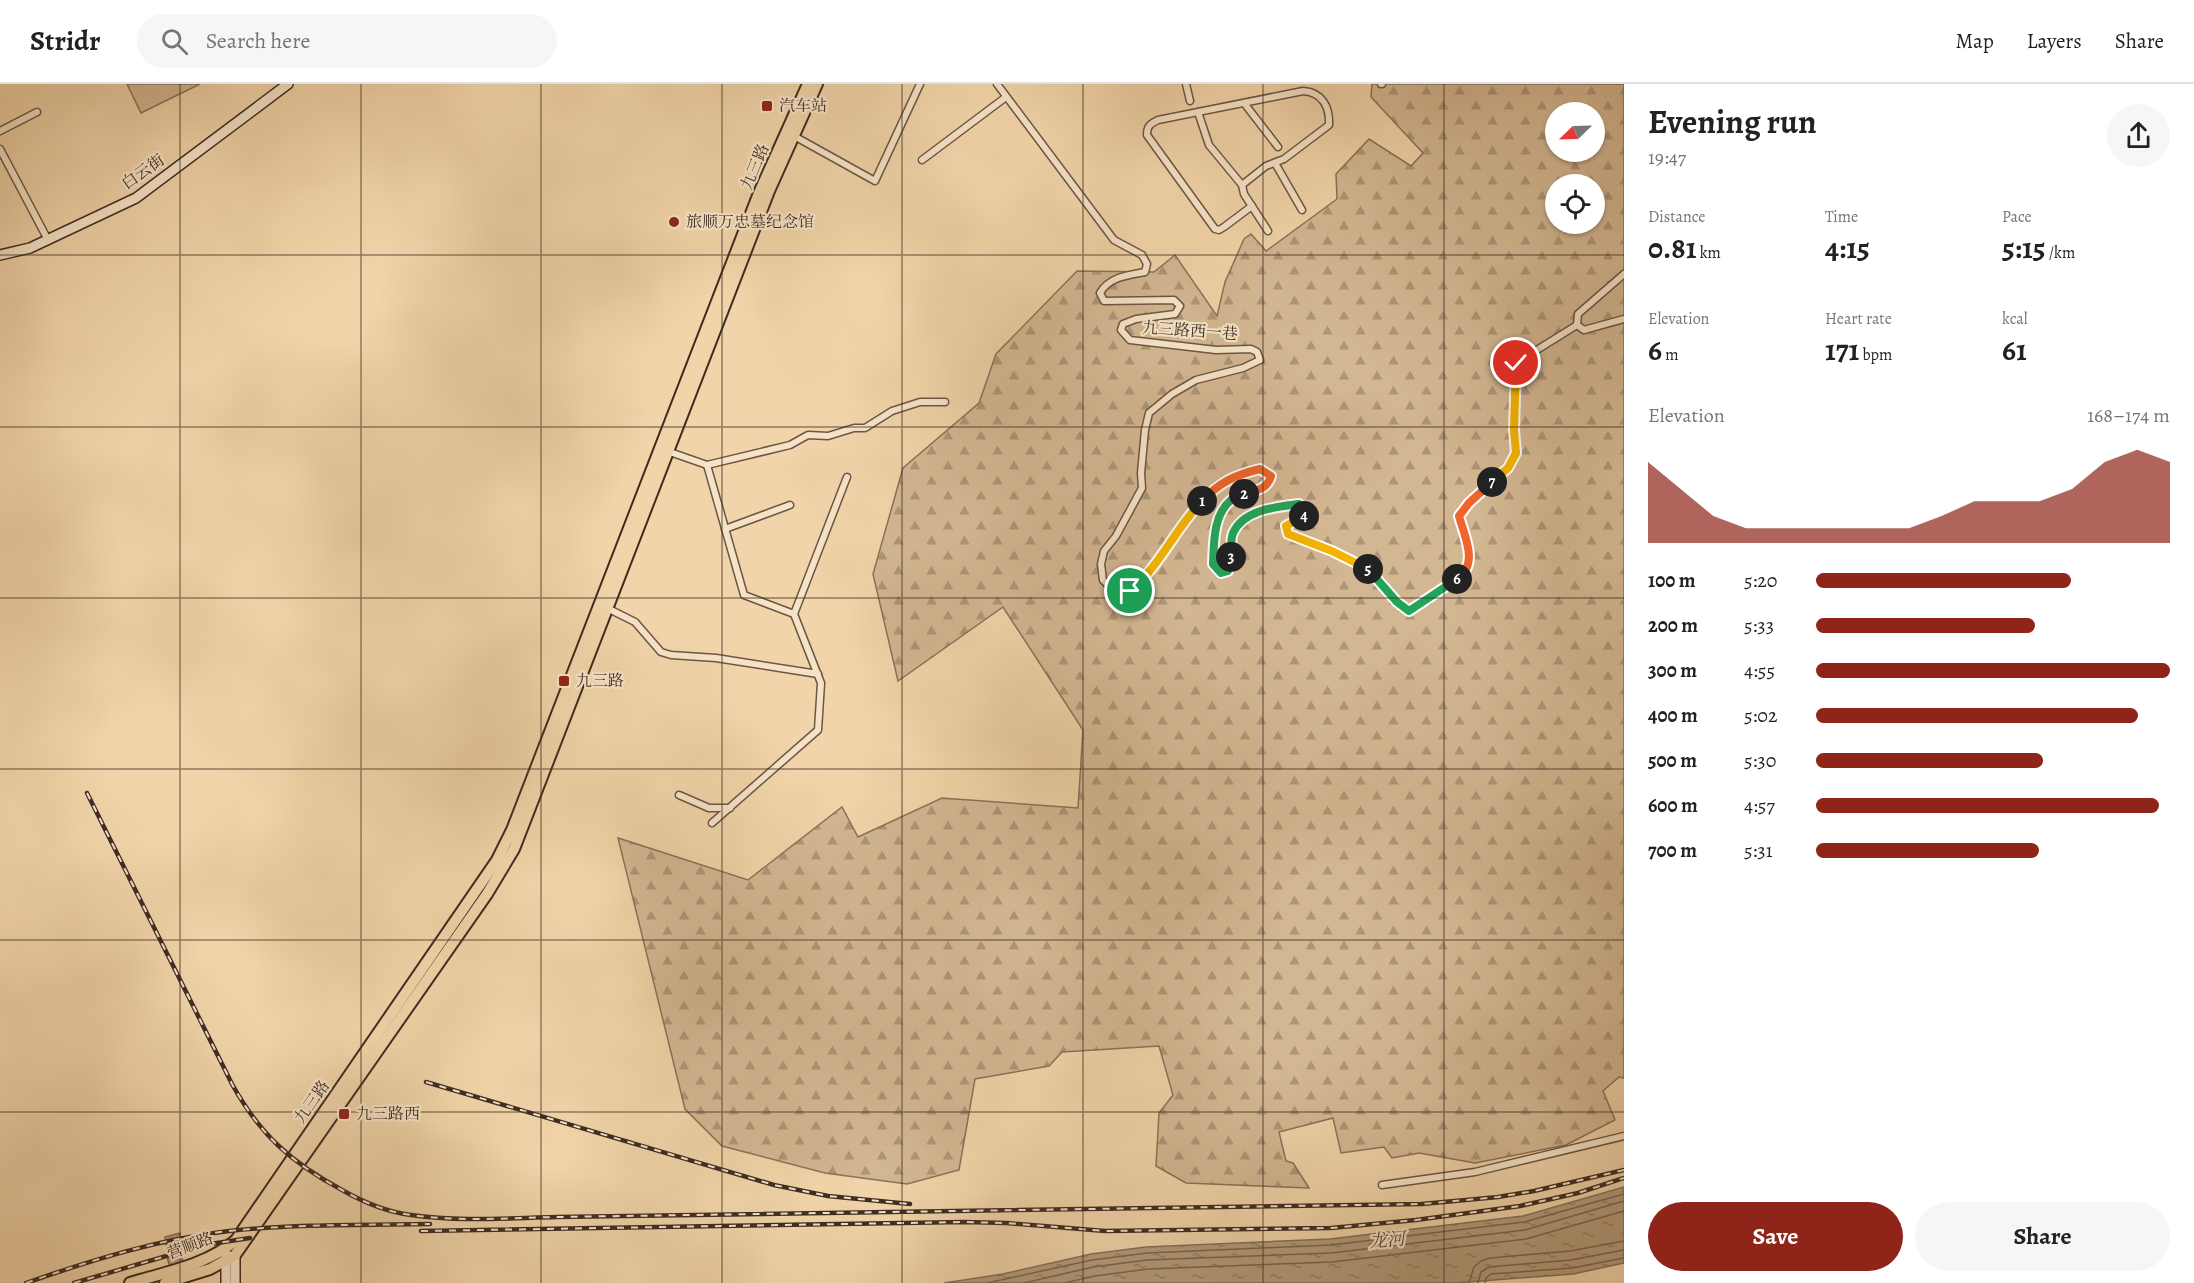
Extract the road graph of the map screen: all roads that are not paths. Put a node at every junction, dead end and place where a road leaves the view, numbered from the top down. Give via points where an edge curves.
1 (288, 84) edge
2 (808, 84) edge
3 (817, 84) edge
4 (920, 84) edge
5 (997, 84) edge
6 (1186, 84) edge
7 (1314, 84) edge
8 (1312, 92) junction
9 (1006, 97) junction
10 (1190, 101) dead end
11 (1244, 103) junction
12 (37, 112) dead end
13 (1198, 112) junction
14 (0, 131) edge
15 (794, 136) junction
16 (1278, 147) dead end
17 (0, 149) edge
18 (922, 160) dead end
19 (1275, 163) junction
20 (1242, 185) junction
21 (1252, 206) junction
22 (1302, 210) dead end
23 (1268, 231) dead end
24 (48, 240) junction
25 (0, 255) edge
26 (1624, 274) edge
27 (1624, 319) edge
28 (1576, 325) junction
29 (945, 402) dead end
30 (664, 450) junction
31 (706, 465) junction
32 (847, 477) dead end
33 (790, 505) dead end
34 (725, 529) junction
35 (604, 606) junction
36 (794, 614) junction
37 (818, 674) junction
38 (679, 795) dead end
39 (730, 807) junction
40 (712, 823) dead end
41 (1624, 1136) edge
42 (1382, 1185) dead end
43 (229, 1255) junction
44 (170, 1278) edge
45 (130, 1283) edge
46 (226, 1283) edge
47 (235, 1283) edge

1 - 24 main road, 白云街 via 136,198
2 - 30 highway, 九三路 via 759,193
3 - 15 highway, 九三路
4 - 15 street via 876,181
5 - 9 street, 九三路西一巷
6 - 10 street
7 - 8 street
8 - 11 street
8 - 19 street via 1327,108 1329,125
9 - 18 street
9 - 28 street, 九三路西一巷 via 1114,240 1142,255 1147,264 1145,272 1105,285 1100,293 1104,302 1174,300 1180,306 1174,314 1136,319 1123,324 1121,330 1131,340 1216,350 1251,349 1260,360 1196,380 1149,413 1142,488 1104,551 1101,564 1103,580 1114,591 1130,591 1142,581 1215,487 1239,474 1260,469 1271,476 1268,484 1231,499 1220,514 1214,535 1213,564 1221,573 1228,571 1233,534 1247,517 1269,508 1299,504 1308,513 1286,526 1288,534 1367,568 1409,611 1465,573 1470,556 1459,516 1508,468 1516,453 1516,363
11 - 13 street
11 - 16 street
12 - 14 street
13 - 20 street via 1209,145
13 - 21 street via 1158,120 1150,124 1147,135 1215,228 1219,230
15 - 30 highway, 九三路
17 - 24 street
19 - 20 street
19 - 22 street
20 - 21 street
21 - 23 street
24 - 25 main road, 白云街
26 - 28 street via 1578,314
27 - 28 street via 1584,330
29 - 31 street via 920,402 892,411 865,428 828,436 808,435 790,445
30 - 31 street
30 - 35 highway, 九三路
31 - 34 street
32 - 36 street
33 - 34 street
34 - 36 street via 744,595
35 - 37 street via 635,622 661,652
35 - 43 highway, 九三路 via 498,860
36 - 37 street
37 - 39 street via 818,730
38 - 39 street via 709,808
39 - 40 street
41 - 42 street via 1475,1172
43 - 44 highway, 营顺路
43 - 46 main road
43 - 47 main road
44 - 45 highway, 营顺路

